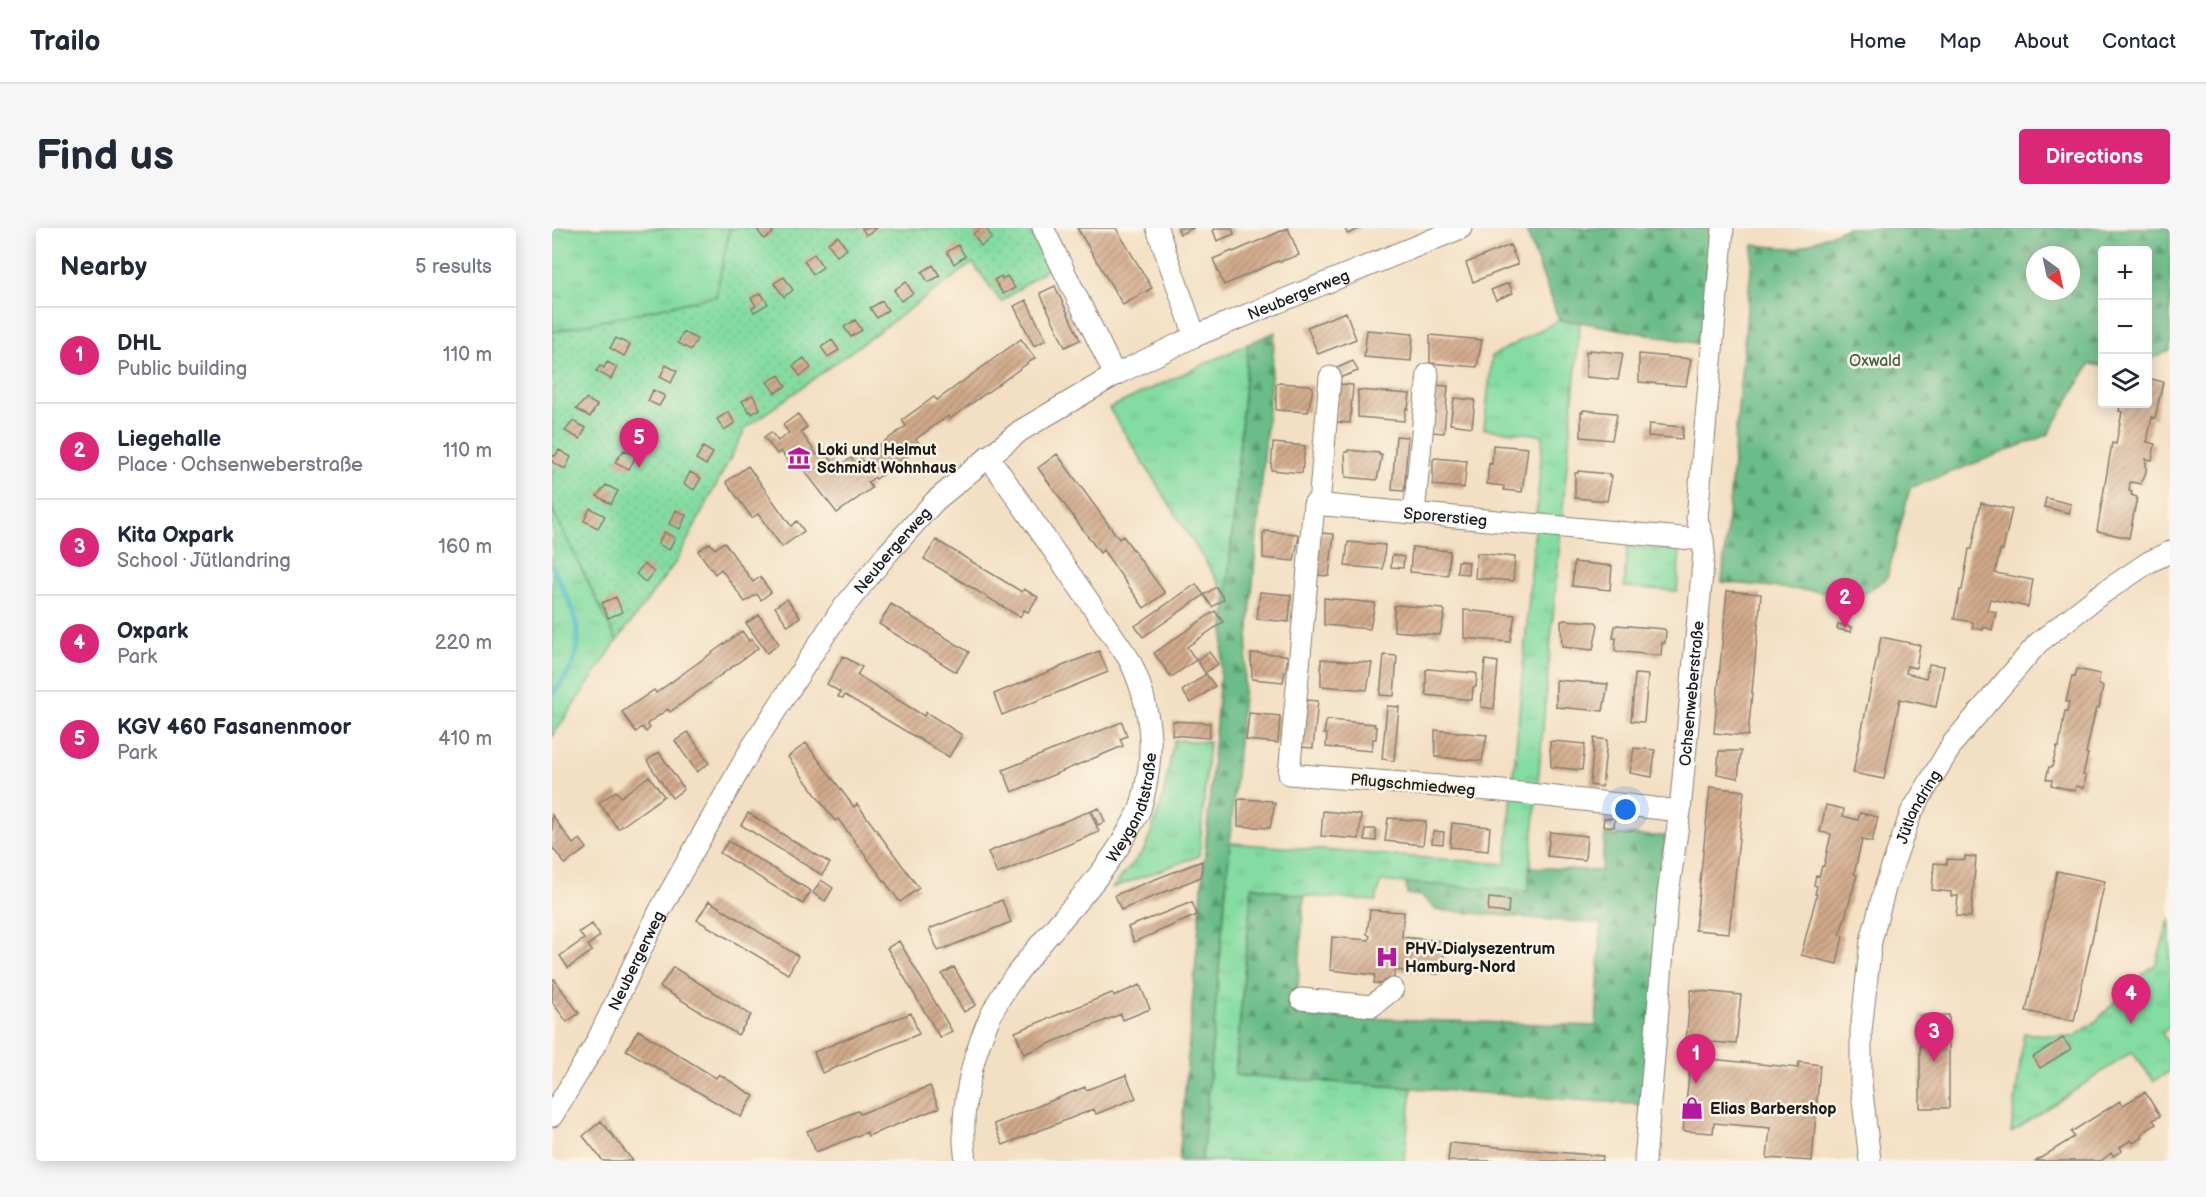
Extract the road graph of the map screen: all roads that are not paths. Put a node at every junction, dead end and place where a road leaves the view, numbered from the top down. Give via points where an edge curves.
1 (1043, 228) edge
2 (1157, 228) edge
3 (1461, 228) edge
4 (1723, 228) edge
5 (1195, 336) junction
6 (1428, 374) dead end
7 (1115, 375) junction
8 (1330, 377) dead end
9 (988, 456) junction
10 (1319, 505) junction
11 (1414, 513) junction
12 (1703, 540) junction
13 (2170, 552) edge
14 (1680, 811) junction
15 (1393, 989) dead end
16 (1302, 999) dead end
17 (552, 1116) edge
18 (966, 1161) edge
19 (1645, 1161) edge
20 (1870, 1161) edge

1 - 7 street
2 - 5 street
3 - 5 street, Neubergerweg
4 - 12 street, Ochsenweberstraße via 1697,518
5 - 7 street, Neubergerweg
6 - 11 street
7 - 9 street, Neubergerweg via 1020,430
8 - 10 street
9 - 17 street, Neubergerweg via 935,501 888,553 839,613 796,677 719,803 660,910 595,1045
9 - 18 street, Weygandtstraße via 1129,659 1149,712 1150,761 1139,811 1115,855 1010,981 982,1033 964,1111
10 - 11 street, Sporerstieg
10 - 14 street, Pflugschmiedweg via 1314,504 1289,774 1502,791
11 - 12 street, Sporerstieg
12 - 14 street, Ochsenweberstraße
13 - 20 street, Jütlandring via 2097,597 2038,643 1957,737 1911,813 1871,941 1863,1007 1861,1083
14 - 19 street, Ochsenweberstraße via 1668,894
15 - 16 street via 1372,1006

